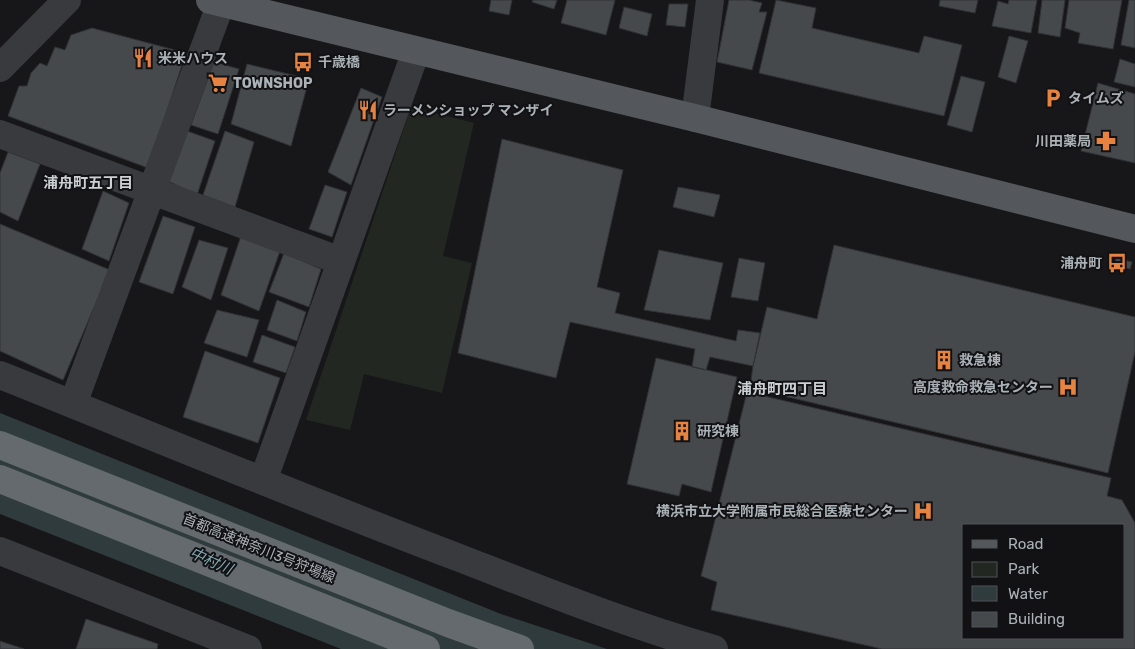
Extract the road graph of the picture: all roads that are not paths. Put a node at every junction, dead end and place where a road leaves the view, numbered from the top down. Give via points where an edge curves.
1 (67, 0) edge
2 (710, 0) edge
3 (216, 2) edge
4 (416, 51) junction
5 (0, 68) edge
6 (695, 118) junction
7 (0, 134) edge
8 (154, 191) junction
9 (1135, 229) edge
10 (341, 261) junction
11 (0, 375) edge
12 (74, 404) junction
13 (0, 445) edge
14 (0, 479) edge
15 (263, 480) junction
16 (0, 551) edge
17 (248, 649) edge
18 (426, 649) edge
19 (520, 649) edge
20 (714, 649) edge

1 - 5 street
2 - 6 street
3 - 4 main road
3 - 8 street
4 - 6 main road
4 - 10 street
6 - 9 main road
7 - 8 street
8 - 10 street
8 - 12 street
10 - 15 street
11 - 12 street
12 - 15 street
13 - 19 highway, 首都高速神奈川3号狩場線
14 - 18 highway
15 - 20 street via 594,610
16 - 17 street

